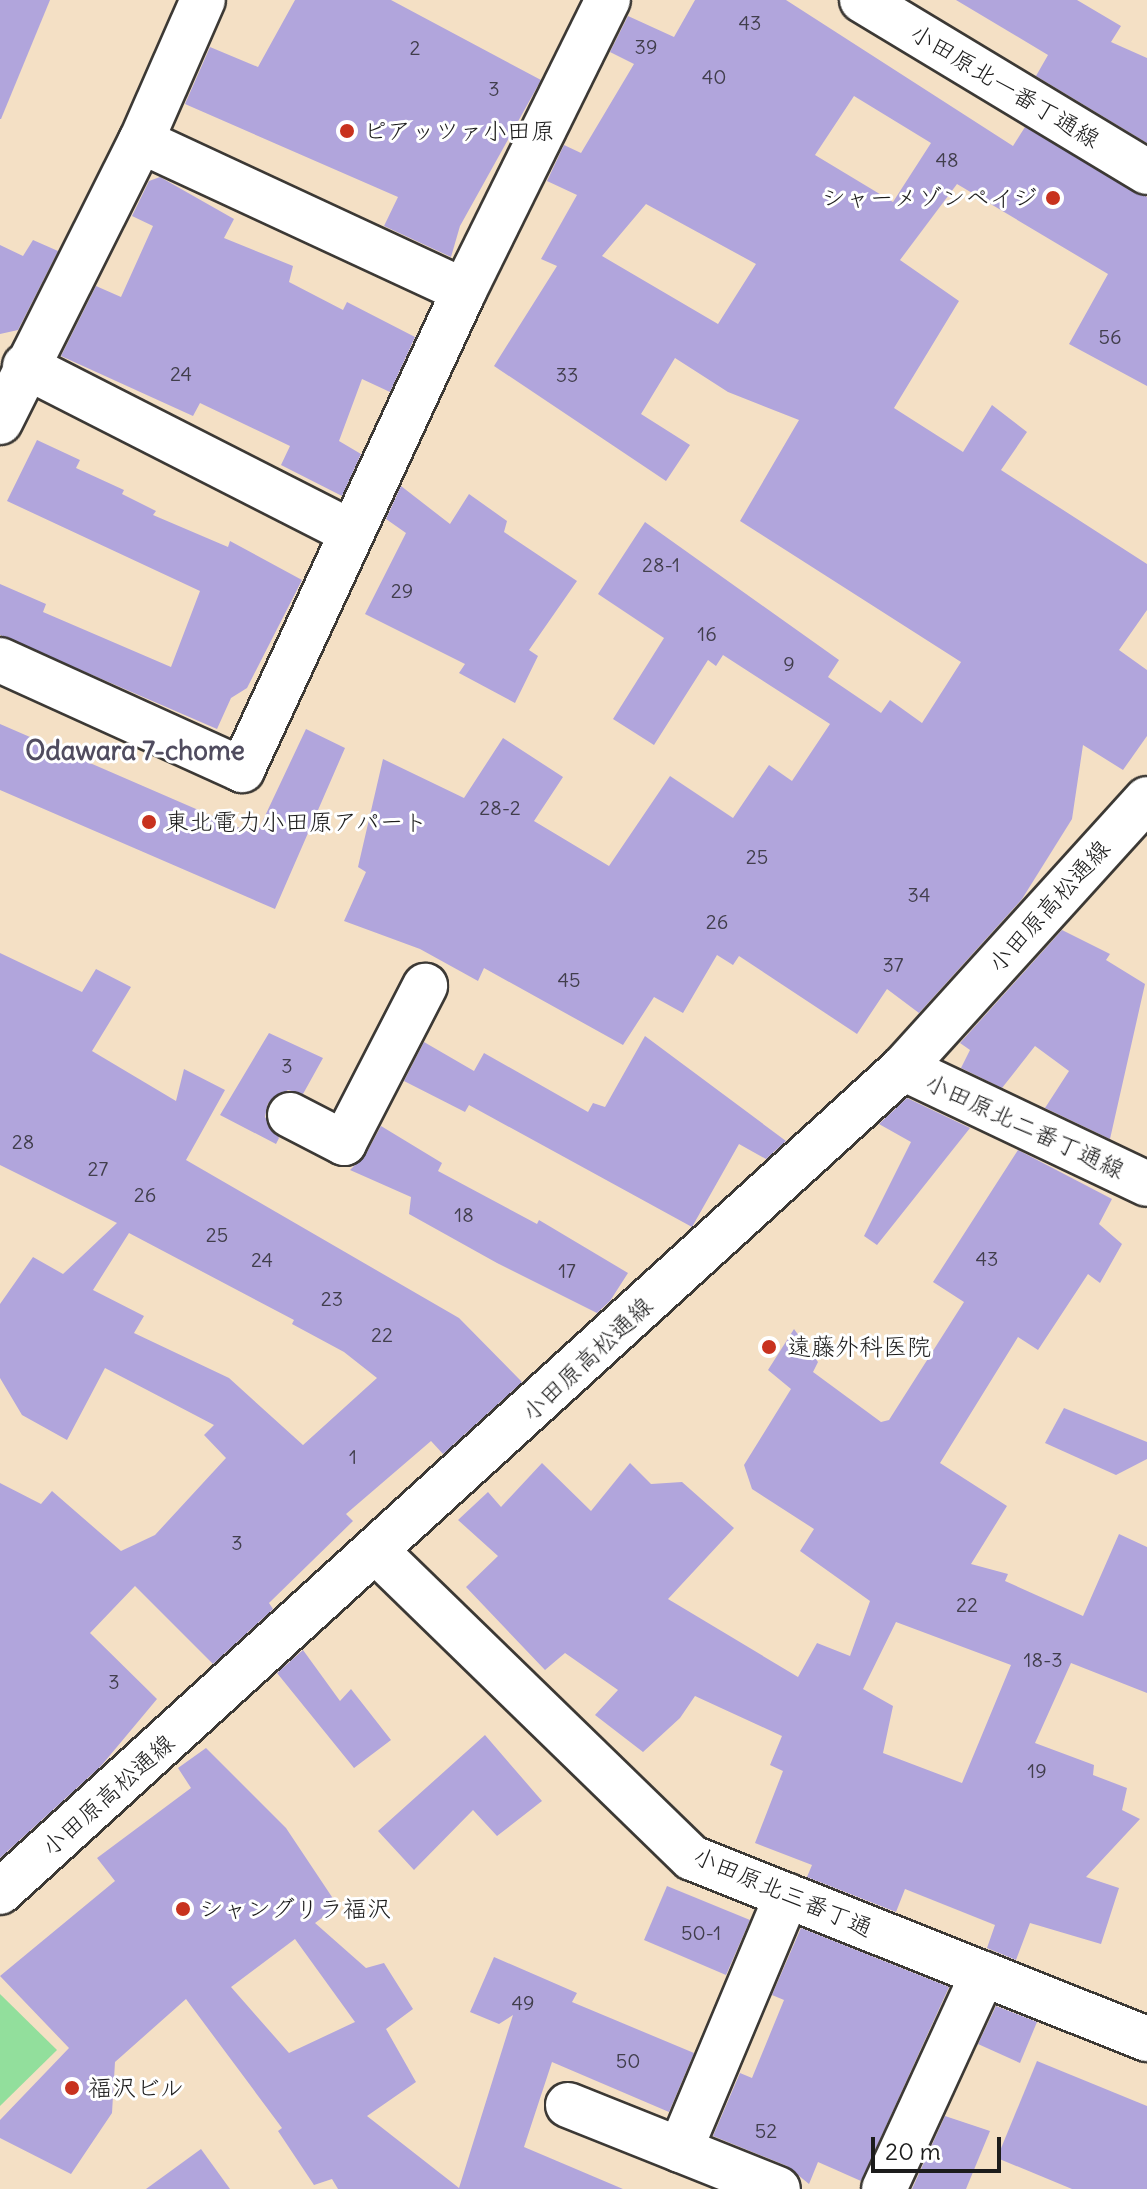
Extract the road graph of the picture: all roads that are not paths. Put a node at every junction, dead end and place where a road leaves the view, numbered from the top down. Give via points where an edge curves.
1 (203, 0) edge
2 (608, 0) edge
3 (862, 0) edge
4 (141, 141) junction
5 (1147, 172) edge
6 (464, 291) junction
7 (25, 366) junction
8 (0, 422) edge
9 (351, 532) junction
10 (0, 660) edge
11 (1147, 799) edge
12 (425, 986) dead end
13 (903, 1068) junction
14 (290, 1115) dead end
15 (1147, 1184) edge
16 (377, 1552) junction
17 (0, 1892) edge
18 (787, 1896) junction
19 (983, 1974) junction
20 (1147, 2039) edge
21 (568, 2105) dead end
22 (680, 2150) junction
23 (778, 2189) edge
24 (884, 2189) edge

1 - 4 street
2 - 6 street
3 - 5 street, 小田原北一番丁通線
4 - 6 street
4 - 7 street
6 - 9 street
7 - 8 street
7 - 9 street
9 - 10 street via 242,770
11 - 13 street, 小田原高松通線
12 - 14 street via 344,1143
13 - 15 street, 小田原北二番丁通線
13 - 16 street, 小田原高松通線
16 - 17 street, 小田原高松通線
16 - 18 street, 小田原北三番丁通 via 692,1858
18 - 19 street, 小田原北三番丁通
18 - 22 street
19 - 20 street, 小田原北三番丁通
19 - 24 street
21 - 22 street
22 - 23 street

